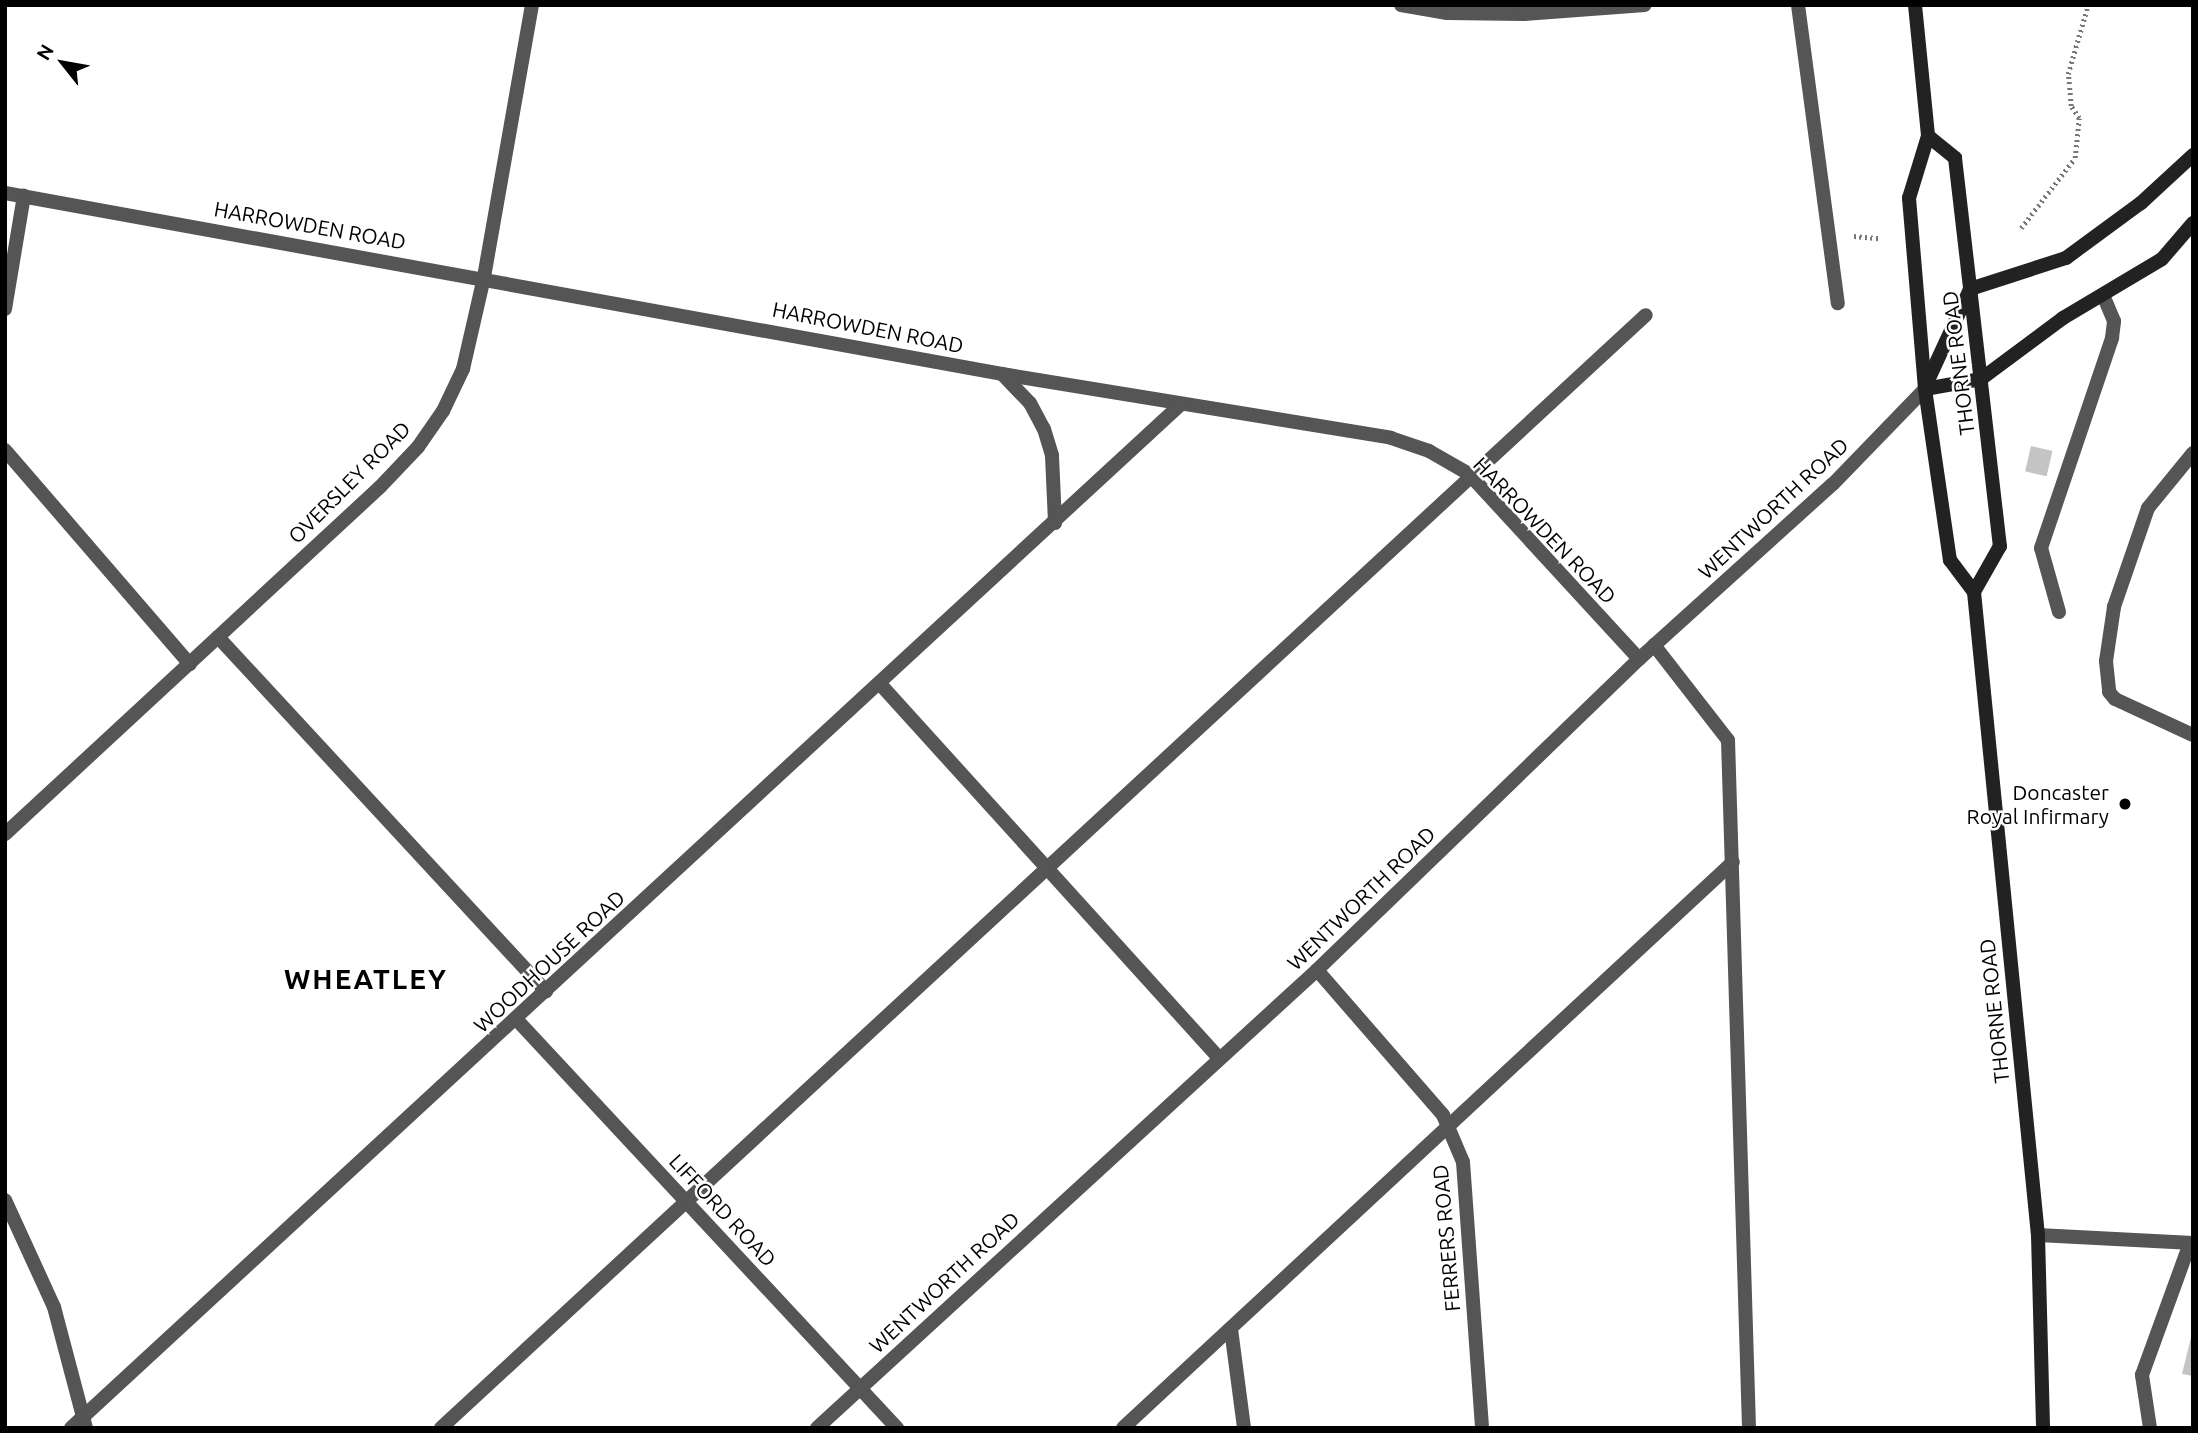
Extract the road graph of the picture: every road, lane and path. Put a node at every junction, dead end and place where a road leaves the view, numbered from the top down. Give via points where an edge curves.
1 (532, 5) edge
2 (1401, 5) edge
3 (1645, 5) edge
4 (1798, 5) edge
5 (1915, 5) edge
6 (2088, 5) edge
7 (1928, 136) junction
8 (2193, 155) edge
9 (5, 192) edge
10 (24, 196) junction
11 (2193, 223) edge
12 (2021, 228) dead end
13 (484, 276) junction
14 (1970, 289) junction
15 (2104, 297) junction
16 (1838, 303) dead end
17 (5, 309) edge
18 (1646, 315) dead end
19 (1002, 374) junction
20 (1981, 379) junction
21 (1925, 389) junction
22 (1180, 405) junction
23 (5, 450) edge
24 (2193, 453) edge
25 (1469, 474) junction
26 (1055, 523) junction
27 (1974, 592) junction
28 (2059, 612) dead end
29 (218, 637) junction
30 (1654, 645) junction
31 (1639, 659) junction
32 (190, 664) junction
33 (881, 685) junction
34 (2193, 735) edge
35 (5, 834) edge
36 (1732, 862) junction
37 (1049, 866) junction
38 (1317, 970) junction
39 (546, 991) junction
40 (517, 1020) junction
41 (1219, 1058) junction
42 (1450, 1127) junction
43 (5, 1200) edge
44 (688, 1202) junction
45 (2038, 1235) junction
46 (2192, 1243) edge
47 (1231, 1329) junction
48 (859, 1389) junction
49 (84, 1422) edge
50 (71, 1428) edge
51 (441, 1428) edge
52 (817, 1428) edge
53 (897, 1428) edge
54 (1123, 1428) edge
55 (1244, 1428) edge
56 (1482, 1428) edge
57 (1749, 1428) edge
58 (2043, 1428) edge
59 (2150, 1428) edge

1 - 13 street, OVERSLEY ROAD
2 - 3 street via 1447,13 1524,15
4 - 16 street
5 - 7 street, THORNE ROAD
6 - 12 path via 2068,74 2071,106 2079,118 2075,158
7 - 14 street, THORNE ROAD via 1955,158
7 - 21 street, THORNE ROAD via 1909,198
8 - 14 street via 2141,203 2066,258
9 - 10 street, HARROWDEN ROAD
10 - 13 street, HARROWDEN ROAD
10 - 17 street
11 - 15 street via 2162,259
13 - 19 street, HARROWDEN ROAD
13 - 29 street, OVERSLEY ROAD via 463,369 418,447
14 - 20 street, THORNE ROAD
14 - 21 street
15 - 20 street via 2063,318
15 - 28 street via 2114,321 2112,338 2041,548
18 - 25 street
19 - 22 street, HARROWDEN ROAD
19 - 26 street via 1030,403 1044,429 1052,456
20 - 21 street
20 - 27 street, THORNE ROAD via 2000,546
21 - 27 street, THORNE ROAD via 1950,560
21 - 30 street, WENTWORTH ROAD via 1813,503
22 - 25 street, HARROWDEN ROAD via 1391,438 1429,451
22 - 26 street, WOODHOUSE ROAD
23 - 32 street
24 - 34 street via 2148,508 2114,607 2106,661 2109,692 2115,699
25 - 31 street, HARROWDEN ROAD
25 - 37 street
26 - 33 street, WOODHOUSE ROAD
27 - 45 street, THORNE ROAD
29 - 32 street, OVERSLEY ROAD
29 - 39 street
30 - 31 street, WENTWORTH ROAD
30 - 36 street via 1728,740
31 - 38 street, WENTWORTH ROAD
32 - 35 street, OVERSLEY ROAD
33 - 37 street
33 - 39 street, WOODHOUSE ROAD
36 - 42 street
36 - 57 street
37 - 41 street
37 - 44 street
38 - 41 street, WENTWORTH ROAD
38 - 42 street, FERRERS ROAD
39 - 40 street, WOODHOUSE ROAD
40 - 44 street, LIFFORD ROAD
40 - 49 street, WOODHOUSE ROAD
41 - 48 street, WENTWORTH ROAD
42 - 47 street
42 - 56 street, FERRERS ROAD via 1463,1162
43 - 49 street via 54,1307
44 - 48 street, LIFFORD ROAD
44 - 51 street
45 - 46 street
45 - 58 street, THORNE ROAD
46 - 59 street via 2142,1375
47 - 54 street
47 - 55 street
48 - 52 street, WENTWORTH ROAD
48 - 53 street, LIFFORD ROAD
49 - 50 street, WOODHOUSE ROAD

